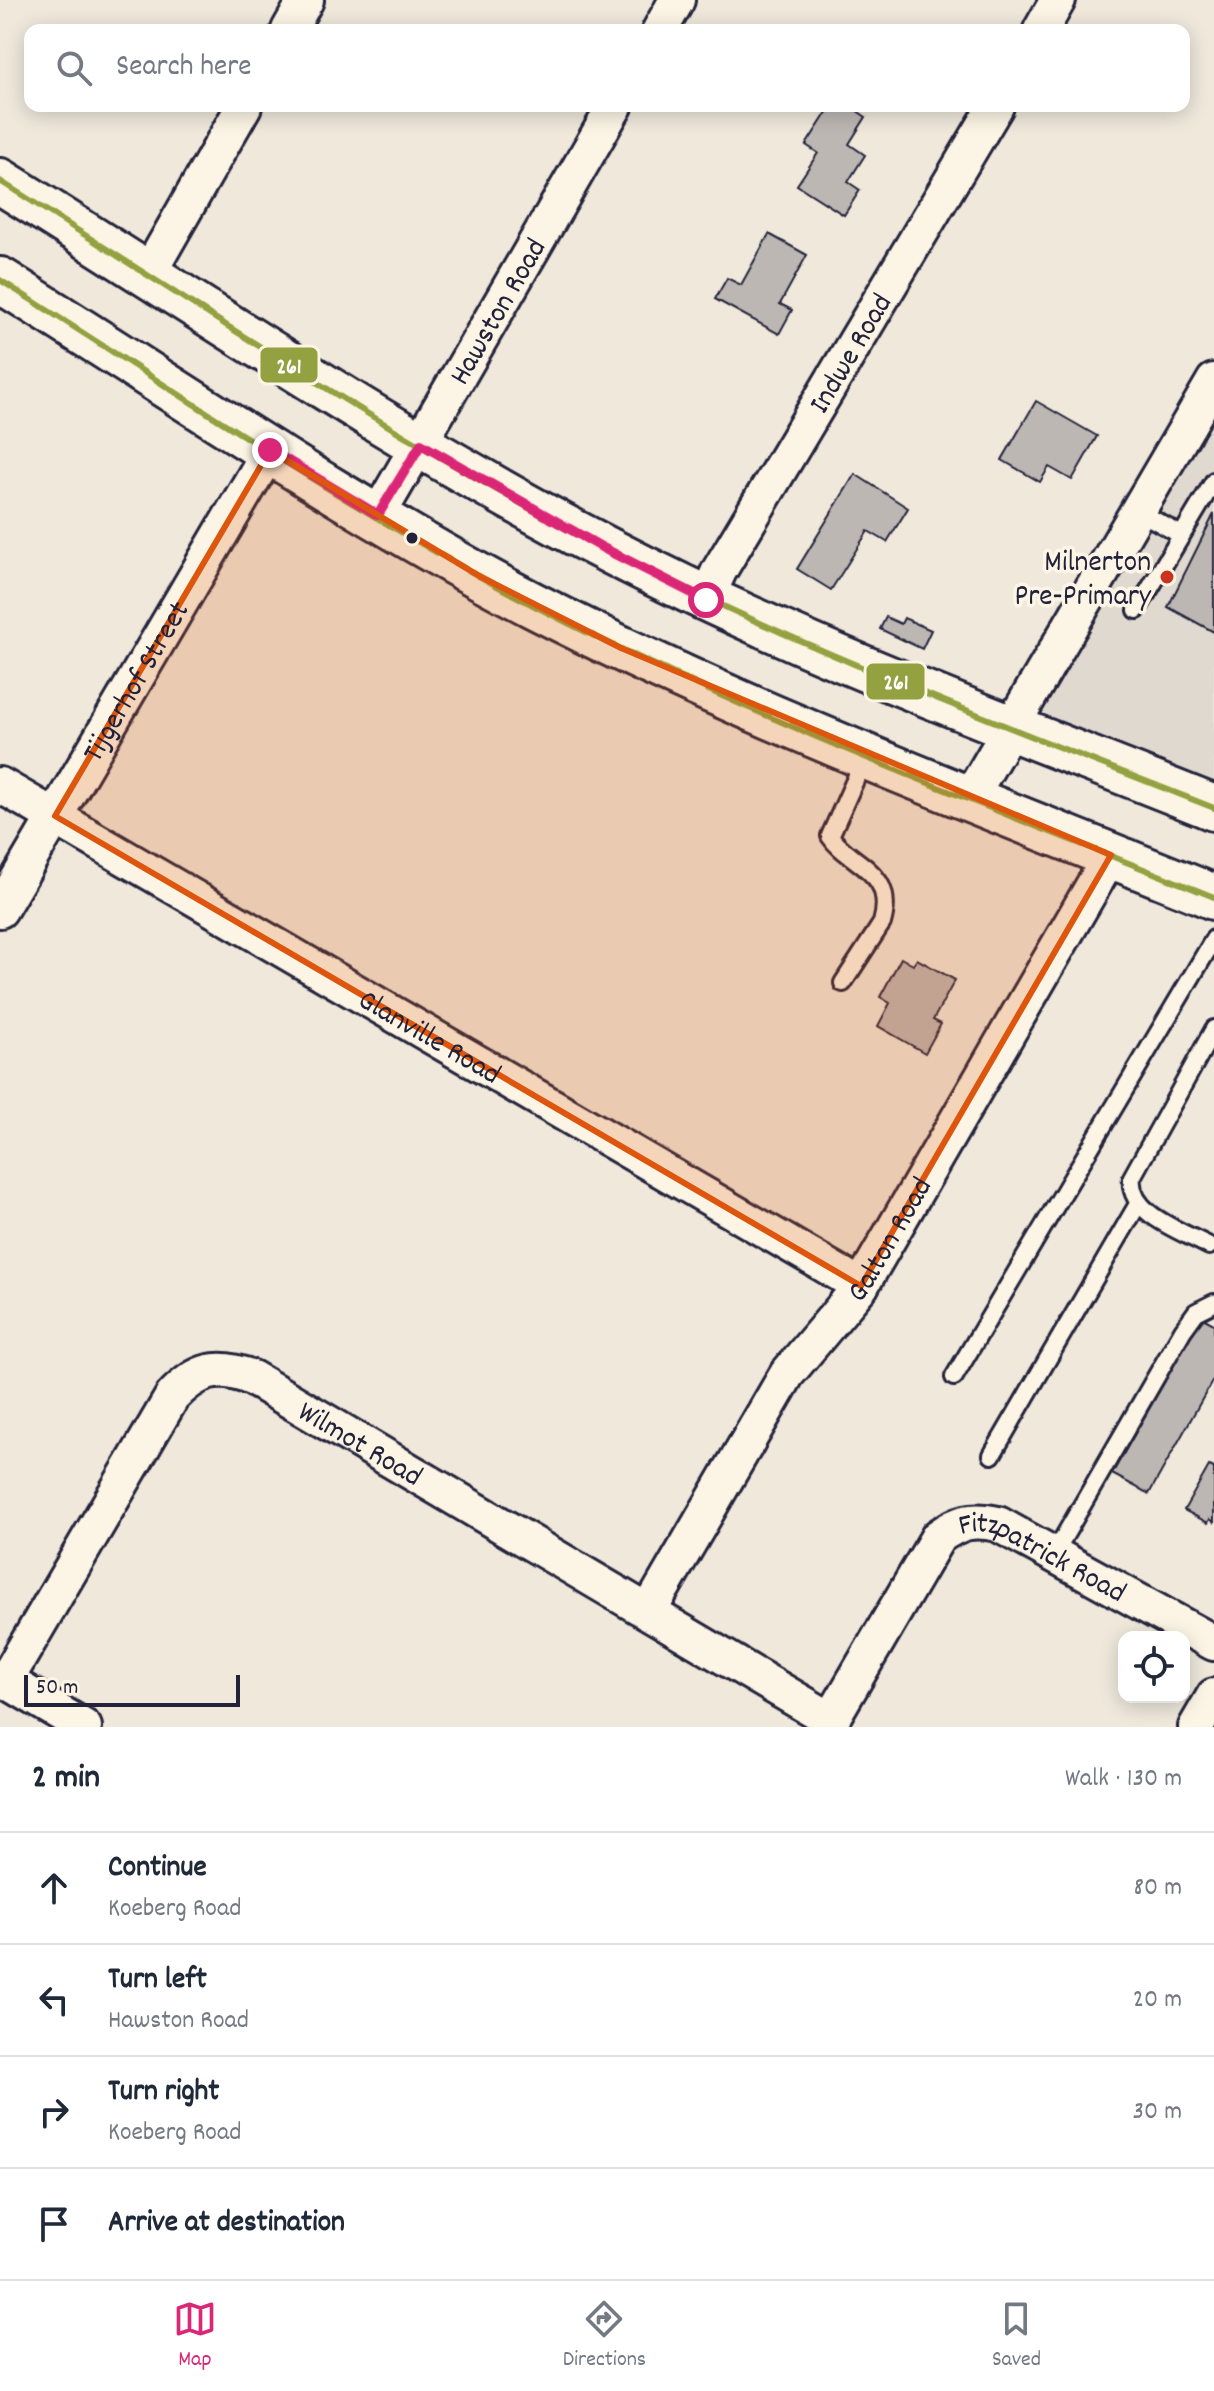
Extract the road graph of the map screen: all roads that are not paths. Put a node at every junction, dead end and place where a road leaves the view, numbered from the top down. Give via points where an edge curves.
1 (306, 0) edge
2 (677, 0) edge
3 (1058, 0) edge
4 (292, 24) edge
5 (663, 24) edge
6 (1044, 24) edge
7 (241, 112) edge
8 (612, 112) edge
9 (992, 112) edge
10 (0, 181) edge
11 (148, 274) junction
12 (0, 280) edge
13 (1214, 381) edge
14 (421, 444) junction
15 (270, 450) junction
16 (1214, 481) edge
17 (1138, 511) junction
18 (378, 515) junction
19 (1181, 535) junction
20 (706, 600) junction
21 (1137, 610) dead end
22 (1011, 727) junction
23 (866, 756) junction
24 (0, 785) edge
25 (969, 799) junction
26 (1214, 808) edge
27 (55, 816) junction
28 (1111, 855) junction
29 (1214, 897) edge
30 (0, 910) edge
31 (1214, 939) edge
32 (843, 983) dead end
33 (1214, 1029) edge
34 (1138, 1204) junction
35 (1209, 1246) dead end
36 (861, 1286) junction
37 (1214, 1303) edge
38 (954, 1377) dead end
39 (992, 1455) dead end
40 (1054, 1554) junction
41 (649, 1611) junction
42 (1214, 1643) edge
43 (3, 1679) edge
44 (1214, 1696) edge
45 (829, 1723) edge
46 (84, 1727) edge
47 (1196, 1727) edge

1 - 4 street
2 - 5 street
3 - 6 street
7 - 11 street
8 - 14 street, Hawston Road
9 - 20 street, Indwe Road
10 - 11 main road
11 - 14 main road
12 - 15 main road
13 - 17 street
14 - 18 street, Hawston Road
14 - 20 main road
15 - 18 main road
15 - 27 street, Tijgerhof Street
16 - 19 lane
17 - 19 lane
17 - 22 street
18 - 23 main road via 481,577 592,634
19 - 21 lane
20 - 22 main road
22 - 25 street
22 - 26 main road
23 - 25 main road
23 - 32 lane via 830,836 870,868 885,912
24 - 27 street, Glanville Road
25 - 28 main road
27 - 30 street, Tijgerhof Street
27 - 36 street, Glanville Road
28 - 29 main road
28 - 36 street, Galton Road
31 - 38 lane
33 - 34 lane via 1132,1177
34 - 35 lane
34 - 39 lane
36 - 41 street, Galton Road via 787,1374
37 - 40 lane via 1196,1312 1183,1330
40 - 42 street, Fitzpatrick Road
40 - 45 street, Fitzpatrick Road via 998,1524 976,1519 938,1537
41 - 43 street, Wilmot Road via 252,1378 231,1369 211,1369 188,1380 172,1397
41 - 45 street, Wilmot Road
43 - 46 street
44 - 47 street

